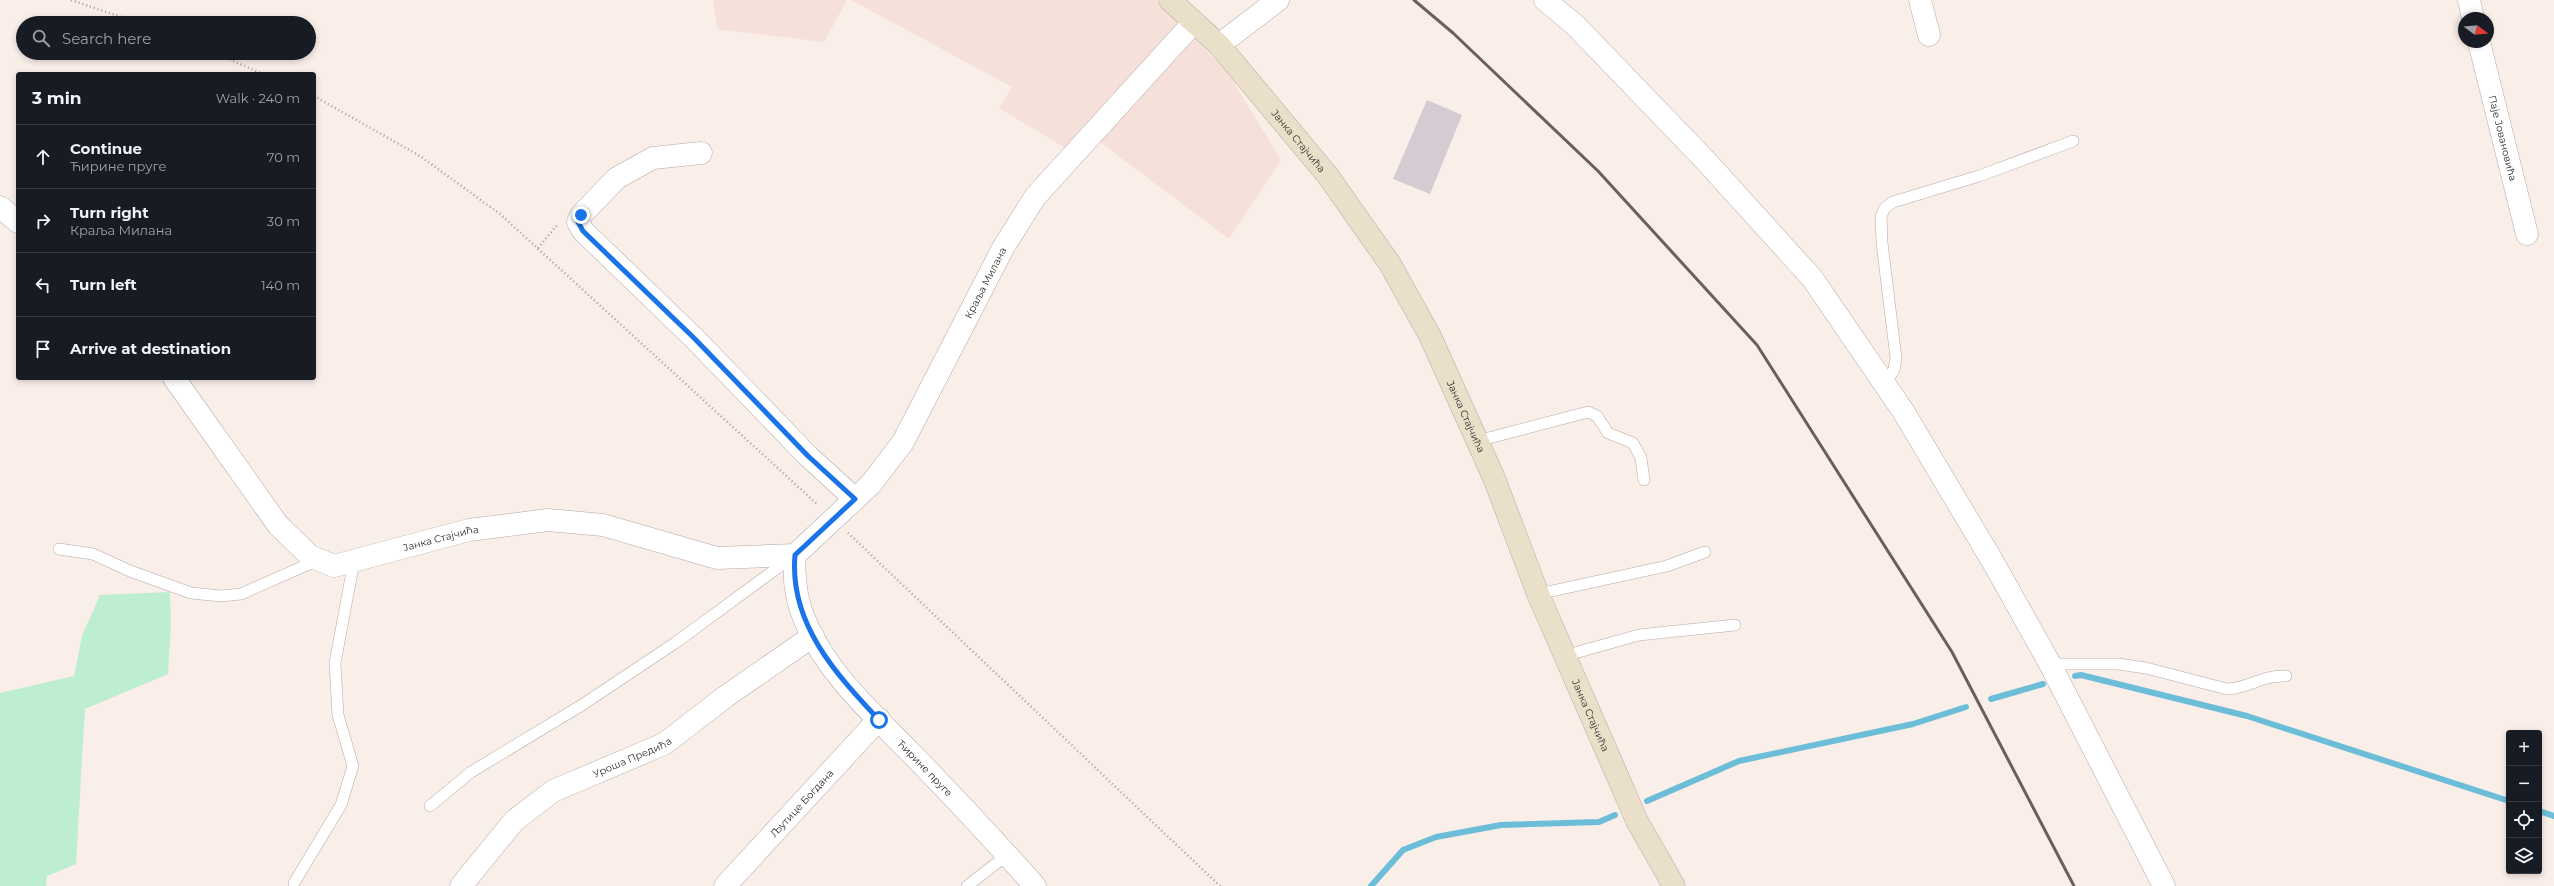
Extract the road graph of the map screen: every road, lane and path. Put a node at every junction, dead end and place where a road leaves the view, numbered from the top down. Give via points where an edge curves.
1 (71, 0) edge
2 (1170, 0) edge
3 (1278, 0) edge
4 (1545, 0) edge
5 (1920, 0) edge
6 (2469, 0) edge
7 (2472, 12) edge
8 (118, 16) edge
9 (1194, 22) junction
10 (1929, 35) dead end
11 (1219, 45) junction
12 (2480, 48) edge
13 (231, 60) edge
14 (258, 72) edge
15 (316, 97) edge
16 (2072, 141) dead end
17 (701, 153) dead end
18 (0, 207) edge
19 (16, 220) edge
20 (578, 222) junction
21 (2527, 234) dead end
22 (538, 248) junction
23 (175, 380) edge
24 (1884, 384) junction
25 (1477, 441) junction
26 (1644, 480) dead end
27 (855, 499) junction
28 (833, 519) junction
29 (59, 548) dead end
30 (1705, 552) dead end
31 (795, 555) junction
32 (319, 560) junction
33 (354, 561) junction
34 (1538, 594) junction
35 (1735, 624) dead end
36 (813, 636) junction
37 (1564, 656) junction
38 (2050, 664) junction
39 (2286, 676) dead end
40 (879, 720) junction
41 (430, 806) dead end
42 (1007, 855) junction
43 (294, 883) dead end
44 (461, 886) edge
45 (725, 886) edge
46 (967, 886) edge
47 (1035, 886) edge
48 (1220, 886) edge
49 (1674, 886) edge
50 (2164, 886) edge

1 - 8 path
2 - 9 street, Јанка Стајчића
3 - 11 street
4 - 24 street via 1576,25 1705,160 1812,278
5 - 10 street
6 - 7 street
9 - 11 street, Јанка Стајчића
9 - 27 street, Краља Милана via 1035,197 1003,248 903,442 871,484
11 - 25 street, Јанка Стајчића via 1328,176 1390,264 1430,336
12 - 21 street, Паје Јовановића
13 - 14 path
15 - 22 path via 420,156 500,214
16 - 24 lane via 1979,176 1893,202 1885,208 1881,216 1882,243 1896,358 1894,370
17 - 20 street via 653,158 617,178 581,215
18 - 19 street
20 - 22 path via 565,219 555,226
20 - 27 street via 583,231 694,338 808,456
22 - 28 path
23 - 32 street, Јанка Стајчића via 278,525 310,556
24 - 38 street via 1993,562
25 - 26 lane via 1588,412 1597,416 1608,434 1633,444 1641,458
25 - 34 street, Јанка Стајчића via 1494,478
27 - 28 street, Краља Милана
28 - 31 street, Краља Милана
28 - 48 path
29 - 32 lane via 93,554 130,571 191,592 221,596 241,594
30 - 34 lane via 1667,566
31 - 33 street, Јанка Стајчића via 716,558 603,525 548,520 469,530
31 - 36 street, Ћирине пруге via 793,578 806,624
31 - 41 lane via 675,643 582,705 471,772
32 - 33 street, Јанка Стајчића via 334,566
33 - 43 lane via 335,663 338,715 353,766 341,805
34 - 37 street, Јанка Стајчића
35 - 37 lane via 1639,635
36 - 40 street, Ћирине пруге via 824,655
36 - 44 street, Уроша Предића via 725,697 664,744 553,791 514,821
37 - 49 street, Јанка Стајчића via 1637,821
38 - 39 lane via 2118,664 2146,668 2227,689 2240,688 2266,677
38 - 50 street
40 - 42 street, Ћирине пруге
40 - 45 street, Љутице Богдана
42 - 46 lane
42 - 47 street, Ћирине пруге

